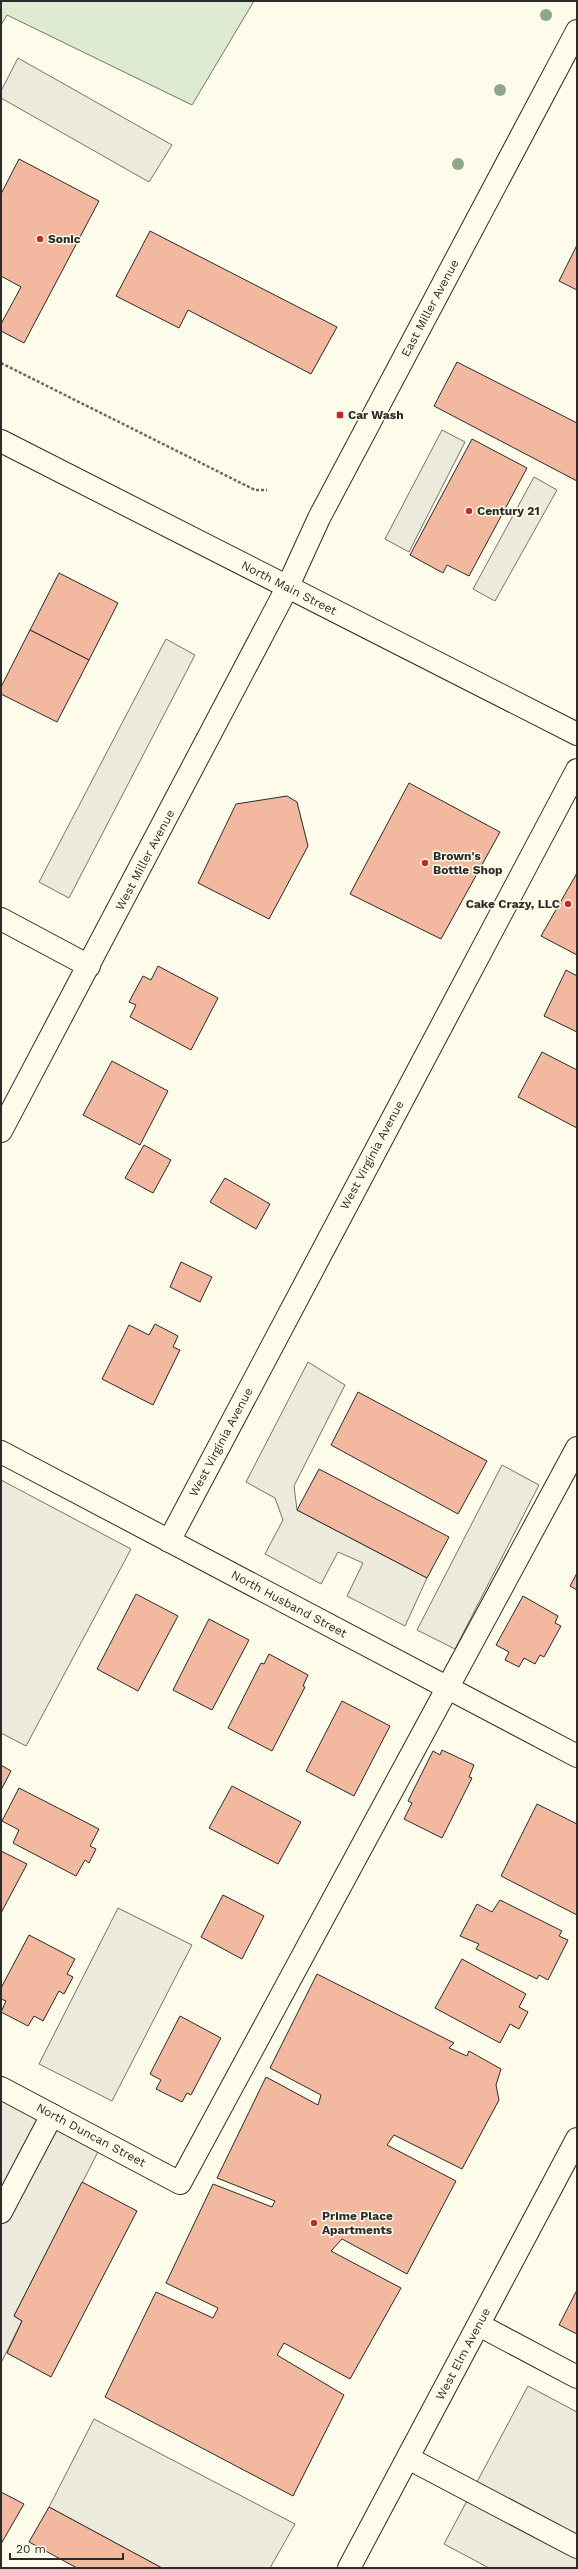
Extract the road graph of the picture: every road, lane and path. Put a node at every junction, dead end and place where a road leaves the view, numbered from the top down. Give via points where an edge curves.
1 (577, 31) edge
2 (1, 363) edge
3 (1, 441) edge
4 (267, 490) dead end
5 (287, 588) junction
6 (577, 734) edge
7 (577, 770) edge
8 (1, 919) edge
9 (89, 966) junction
10 (1, 1131) edge
11 (577, 1448) edge
12 (1, 1452) edge
13 (169, 1541) junction
14 (448, 1688) junction
15 (577, 1756) edge
16 (1, 2088) edge
17 (52, 2115) junction
18 (577, 2139) edge
19 (1, 2212) edge
20 (478, 2325) junction
21 (577, 2377) edge
22 (408, 2458) junction
23 (577, 2547) edge
24 (349, 2568) edge

1 - 5 street, East Miller Avenue via 319,518
2 - 4 path via 255,490
3 - 5 street, North Main Street
5 - 6 street, North Main Street
5 - 9 street, West Miller Avenue
7 - 13 street, West Virginia Avenue
8 - 9 street
9 - 10 street, West Miller Avenue
11 - 14 street
12 - 13 street, North Husband Street
13 - 14 street, North Husband Street
14 - 15 street, North Husband Street
14 - 17 street, North Duncan Street via 180,2183
16 - 17 street, North Duncan Street
17 - 19 street
18 - 20 street, West Elm Avenue
20 - 21 street
20 - 22 street, West Elm Avenue
22 - 23 street
22 - 24 street, West Elm Avenue

